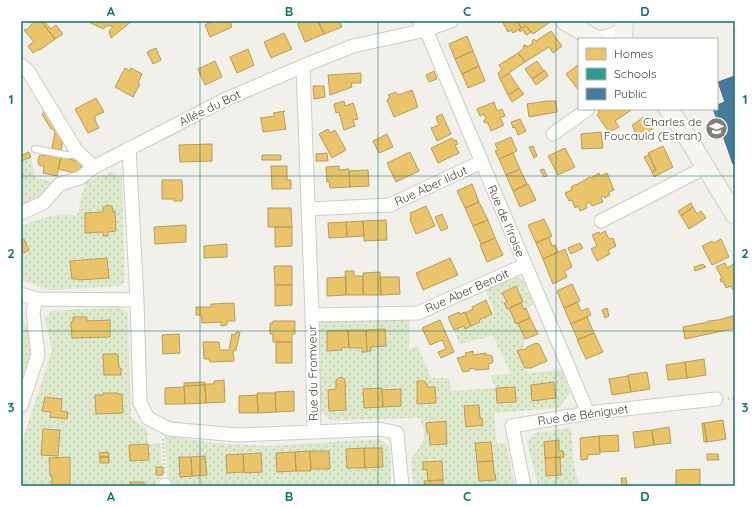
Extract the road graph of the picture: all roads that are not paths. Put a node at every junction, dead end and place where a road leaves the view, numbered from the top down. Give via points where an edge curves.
1 (451, 21) edge
2 (565, 21) edge
3 (422, 25) edge
4 (624, 30) edge
5 (593, 38) edge
6 (599, 38) edge
7 (21, 65) edge
8 (303, 66) junction
9 (587, 110) edge
10 (669, 110) edge
11 (553, 134) dead end
12 (128, 148) junction
13 (36, 149) dead end
14 (82, 155) junction
15 (481, 162) junction
16 (94, 167) junction
17 (706, 167) junction
18 (308, 209) junction
19 (21, 213) edge
20 (735, 215) edge
21 (601, 221) dead end
22 (525, 264) junction
23 (21, 294) edge
24 (36, 299) junction
25 (137, 300) junction
26 (312, 315) junction
27 (716, 399) dead end
28 (21, 406) edge
29 (588, 413) junction
30 (314, 432) junction
31 (402, 486) edge
32 (524, 486) edge

1 - 3 street, Allée du Bot
2 - 5 street
3 - 8 street, Allée du Bot via 353,46
3 - 15 street, Rue de l'Iroise
4 - 6 street
7 - 14 street via 28,71 76,150
8 - 12 street, Allée du Bot via 224,100
8 - 18 street, Rue du Fromveur
9 - 11 street
10 - 17 street
12 - 16 street, Allée du Bot
12 - 25 street, Rue du Fromveur
13 - 14 lane via 66,155
14 - 16 street
15 - 18 street, Rue Aber Ildut via 390,205
15 - 22 street, Rue de l'Iroise
16 - 19 street, Allée du Bot via 80,178 60,184 43,202
17 - 20 street
17 - 21 street
18 - 26 street, Rue du Fromveur
22 - 26 street, Rue Aber Benoit via 418,313
22 - 29 street, Rue de l'Iroise
23 - 24 street
24 - 25 street
24 - 28 street via 33,312 38,354
25 - 30 street, Rue du Fromveur via 140,403 148,418 169,429 238,435
26 - 30 street, Rue du Fromveur
27 - 29 street, Rue de Béniguet
29 - 32 street, Rue de Béniguet via 512,426
30 - 31 street via 380,428 398,433

